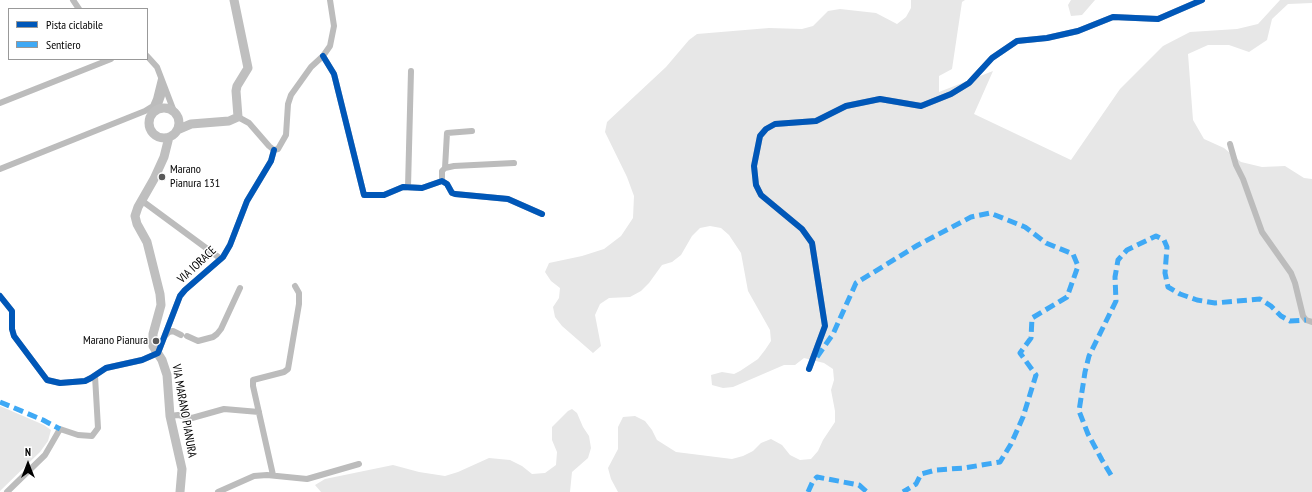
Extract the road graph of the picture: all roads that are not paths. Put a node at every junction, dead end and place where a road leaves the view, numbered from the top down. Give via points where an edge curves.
1 (234, 0) edge
2 (330, 0) edge
3 (1202, 0) edge
4 (323, 56) junction
5 (148, 57) edge
6 (108, 60) edge
7 (411, 71) dead end
8 (162, 81) junction
9 (0, 103) edge
10 (157, 110) junction
11 (176, 115) junction
12 (238, 116) junction
13 (191, 124) junction
14 (177, 130) junction
15 (472, 131) dead end
16 (157, 136) junction
17 (169, 137) junction
18 (1230, 144) dead end
19 (274, 150) junction
20 (164, 157) junction
21 (514, 163) dead end
22 (445, 168) junction
23 (0, 169) edge
24 (442, 181) junction
25 (408, 187) junction
26 (141, 200) junction
27 (542, 214) dead end
28 (221, 259) junction
29 (295, 286) dead end
30 (240, 288) dead end
31 (0, 296) edge
32 (1312, 322) edge
33 (163, 338) junction
34 (158, 353) junction
35 (809, 368) dead end
36 (95, 376) junction
37 (259, 412) junction
38 (170, 416) junction
39 (359, 464) dead end
40 (273, 475) junction
41 (7, 492) edge
42 (180, 492) edge
43 (218, 492) edge

1 - 12 street via 248,68 237,86
2 - 4 street, VIA IORACE via 333,35 330,46
3 - 35 street via 1158,19 1113,17 1078,31 1017,41 992,58 969,83 922,106 880,99 846,106 816,120 775,124 766,129 760,136 754,166 756,185 761,195 802,229 812,243 825,326
4 - 19 street, VIA IORACE via 311,67 291,95 286,135 278,149
4 - 25 street via 334,74 364,195 384,195
5 - 8 street via 157,67
6 - 9 street
7 - 25 street
8 - 10 street via 162,96
8 - 11 street
8 - 23 street via 153,106 145,111
10 - 11 street via 166,109
10 - 16 street via 151,117 150,125 152,132
11 - 13 street
11 - 14 street via 179,122
12 - 13 street via 229,121
12 - 19 street via 249,123
13 - 14 street
14 - 17 street
15 - 22 street via 447,133
16 - 17 street
16 - 20 street
17 - 20 street, VIA MARANO PIANURA
18 - 32 street via 1262,232 1291,273 1303,316
19 - 28 street, VIA IORACE via 272,161 247,201 230,245
20 - 26 street, VIA MARANO PIANURA
21 - 22 street
22 - 24 street via 442,171
24 - 25 street via 422,188
24 - 27 street via 455,194 508,199
26 - 28 street
26 - 34 street, VIA MARANO PIANURA via 135,216 147,242 160,294 153,334 153,346
28 - 33 street, VIA IORACE via 180,296
29 - 37 street via 299,293 299,304 288,369 253,380
30 - 33 street via 221,329 213,337 198,341 174,331
31 - 36 street via 12,311 14,336 47,380 60,383 85,381
33 - 34 street, VIA IORACE
34 - 36 street via 142,360 106,368
34 - 38 street, VIA MARANO PIANURA via 167,375
36 - 41 street via 98,428 92,436 60,430 45,454
37 - 38 street via 224,409 192,418
37 - 40 street
38 - 42 street, VIA MARANO PIANURA via 182,469
39 - 40 street via 307,478
40 - 43 street via 254,476

